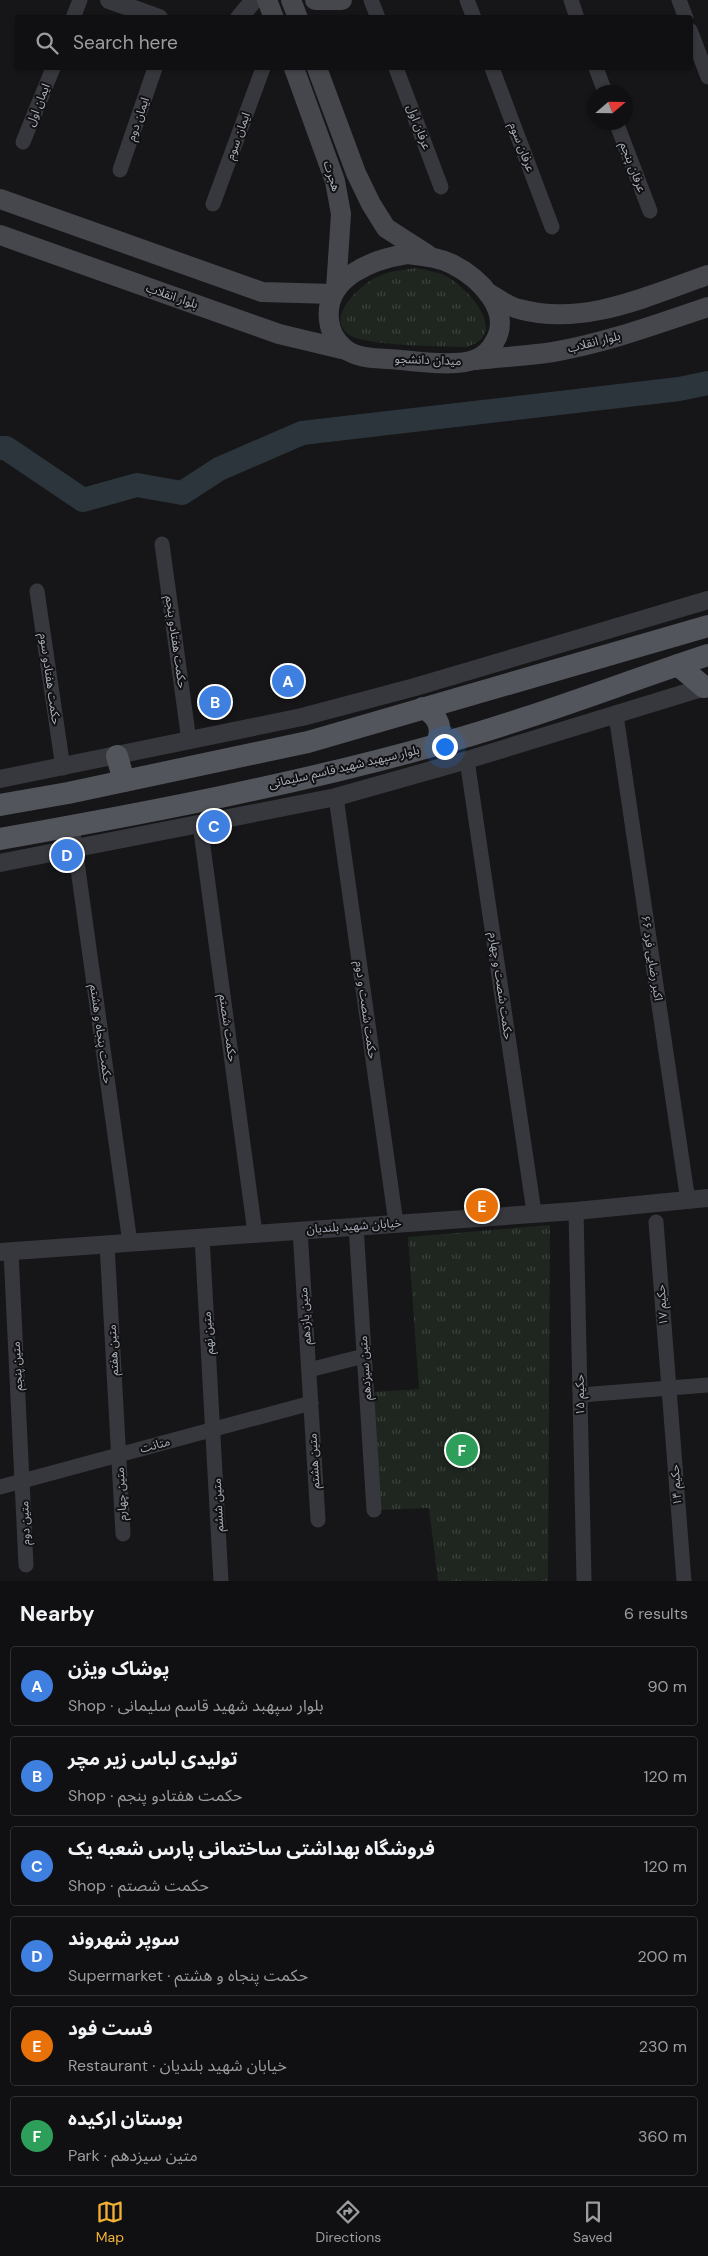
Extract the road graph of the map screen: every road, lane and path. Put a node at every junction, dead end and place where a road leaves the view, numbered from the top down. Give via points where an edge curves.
1 (80, 0) edge
2 (109, 0) edge
3 (254, 0) edge
4 (267, 0) edge
5 (291, 0) edge
6 (315, 0) edge
7 (342, 0) edge
8 (371, 0) edge
9 (467, 0) edge
10 (570, 0) edge
11 (679, 0) edge
12 (74, 15) edge
13 (151, 15) edge
14 (242, 15) edge
15 (273, 15) edge
16 (297, 15) edge
17 (332, 15) edge
18 (377, 15) edge
19 (473, 15) edge
20 (576, 15) edge
21 (685, 15) edge
22 (693, 38) edge
23 (52, 70) edge
24 (154, 70) edge
25 (262, 70) edge
26 (291, 70) edge
27 (318, 70) edge
28 (397, 70) edge
29 (493, 70) edge
30 (597, 70) edge
31 (708, 77) edge
32 (602, 85) edge
33 (619, 130) edge
34 (24, 142) dead end
35 (120, 170) dead end
36 (441, 187) dead end
37 (0, 200) edge
38 (214, 204) dead end
39 (650, 212) dead end
40 (552, 227) dead end
41 (0, 235) edge
42 (430, 256) junction
43 (708, 276) edge
44 (334, 292) junction
45 (486, 292) junction
46 (708, 307) edge
47 (346, 350) junction
48 (476, 360) junction
49 (162, 544) dead end
50 (37, 591) dead end
51 (708, 600) edge
52 (708, 626) edge
53 (708, 655) edge
54 (678, 665) junction
55 (706, 687) edge
56 (459, 698) junction
57 (423, 708) junction
58 (616, 715) junction
59 (470, 735) junction
60 (189, 741) junction
61 (436, 745) junction
62 (117, 756) junction
63 (467, 760) junction
64 (63, 768) junction
65 (0, 780) edge
66 (124, 781) junction
67 (336, 797) junction
68 (0, 805) edge
69 (200, 824) junction
70 (72, 826) junction
71 (0, 839) edge
72 (75, 850) junction
73 (0, 863) edge
74 (708, 1198) edge
75 (688, 1201) junction
76 (576, 1210) junction
77 (534, 1212) junction
78 (656, 1222) dead end
79 (396, 1223) junction
80 (356, 1226) junction
81 (300, 1230) junction
82 (255, 1233) junction
83 (202, 1237) junction
84 (130, 1243) junction
85 (107, 1244) junction
86 (6, 1252) edge
87 (364, 1356) junction
88 (309, 1370) junction
89 (708, 1386) edge
90 (669, 1388) junction
91 (580, 1395) junction
92 (311, 1403) junction
93 (214, 1429) junction
94 (119, 1455) junction
95 (23, 1481) junction
96 (0, 1487) edge
97 (374, 1510) dead end
98 (318, 1520) dead end
99 (123, 1534) dead end
100 (26, 1565) dead end
101 (584, 1580) dead end
102 (221, 1581) edge
103 (684, 1581) edge

1 - 12 street
2 - 13 street
3 - 14 street
4 - 15 main road
5 - 16 main road
6 - 7 main road
7 - 17 main road
8 - 18 street
9 - 19 street
10 - 20 street
11 - 21 street
22 - 31 street
23 - 34 street, ایمان اول
24 - 35 street, ایمان دوم
25 - 38 street, ایمان سوم
26 - 44 main road, هجرت via 335,181 342,214
27 - 42 main road, هجرت via 371,204 386,228
28 - 36 street, عرفان اول
29 - 40 street, عرفان سوم
30 - 32 street
33 - 39 street, عرفان پنجم
37 - 44 main road via 262,292
41 - 47 main road, بلوار انقلاب via 280,334
42 - 44 main road, میدان دانشجو via 407,254 385,258 364,266
42 - 45 main road, میدان دانشجو via 470,276
43 - 45 main road via 591,313 550,315 516,309
44 - 47 main road via 328,314 329,324
45 - 48 main road, میدان دانشجو via 498,308 500,328 492,347
46 - 48 main road, بلوار انقلاب via 598,342 552,352
47 - 48 main road, میدان دانشجو via 356,355 411,361
49 - 60 street, حکمت هفتادو پنجم
50 - 64 street, حکمت هفتادو سوم
51 - 60 street via 415,687 302,717
52 - 56 main road
53 - 54 main road, بلوار سپهبد شهید قاسم سلیمانی
54 - 55 main road
54 - 59 main road, بلوار سپهبد شهید قاسم سلیمانی
55 - 58 street
56 - 57 main road
56 - 59 main road via 457,718
57 - 61 main road via 433,714 439,724 440,735
57 - 66 main road via 308,742
58 - 63 street
58 - 75 street, ۶۶ اکبر رضایی فرد
59 - 61 main road, بلوار سپهبد شهید قاسم سلیمانی
60 - 62 street
61 - 70 main road, بلوار سپهبد شهید قاسم سلیمانی via 315,776
62 - 64 street
62 - 66 main road
63 - 67 street
63 - 77 street, حکمت شصت و چهارم
64 - 65 street
66 - 68 main road
67 - 69 street
67 - 79 street, حکمت شصت و دوم
69 - 72 street
69 - 82 street, حکمت شصتم
70 - 71 main road, بلوار سپهبد شهید قاسم سلیمانی
70 - 72 street, حکمت پنجاه و هشتم
72 - 73 street
72 - 84 street, حکمت پنجاه و هشتم
74 - 75 street, خیابان شهید بلندیان
75 - 76 street, خیابان شهید بلندیان
76 - 77 street, خیابان شهید بلندیان
76 - 91 street, حکیم ۱۵
77 - 79 street, خیابان شهید بلندیان
78 - 90 street, حکیم ۱۷
79 - 80 street, خیابان شهید بلندیان
80 - 81 street, خیابان شهید بلندیان
80 - 87 street, متین سیزدهم
81 - 82 street, خیابان شهید بلندیان
81 - 88 street, متین یازدهم
82 - 83 street, خیابان شهید بلندیان
83 - 84 street, خیابان شهید بلندیان
83 - 93 street, متین نهم
84 - 85 street, خیابان شهید بلندیان
85 - 86 street, خیابان شهید بلندیان
85 - 94 street, متین هفتم
86 - 95 street, متین پنجم
87 - 88 street
87 - 97 street, متین سیزدهم
88 - 92 street, متین یازدهم
89 - 90 street
90 - 91 street
90 - 103 street, حکیم ۱۴
91 - 101 street, حکیم ۱۵
92 - 93 street, متانت
92 - 98 street, متین هشتم
93 - 94 street, متانت
93 - 102 street, متین ششم
94 - 95 street, متانت
94 - 99 street, متین چهارم
95 - 96 street, متانت
95 - 100 street, متین دوم

